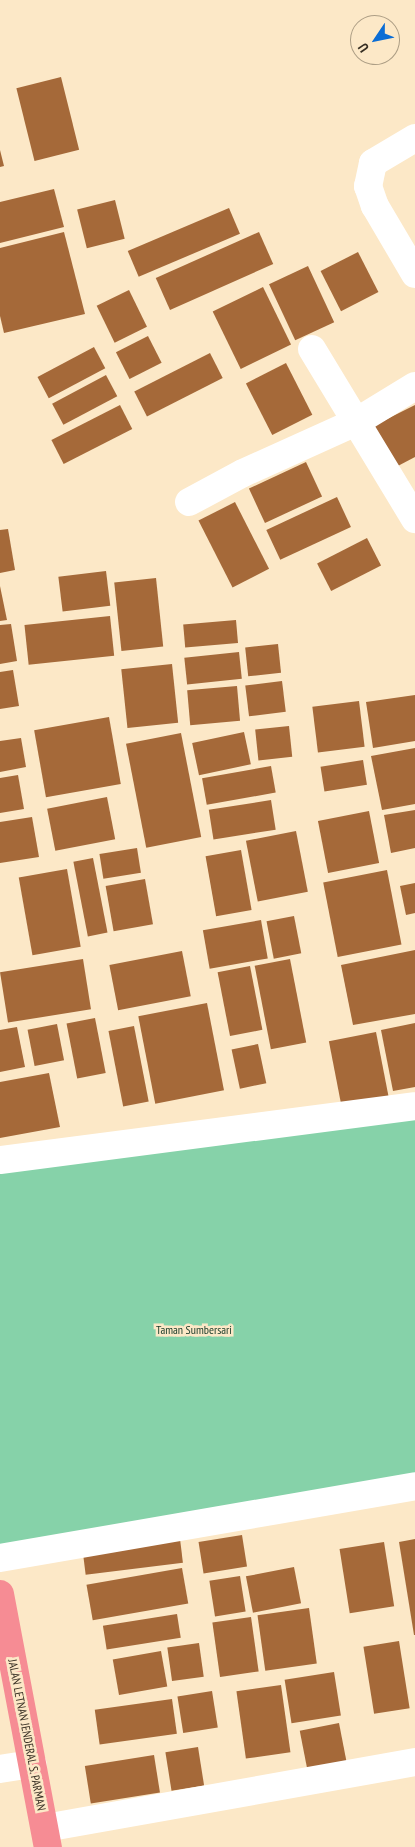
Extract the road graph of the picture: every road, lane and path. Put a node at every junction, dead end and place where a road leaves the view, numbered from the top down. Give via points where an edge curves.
1 (415, 138) edge
2 (415, 274) edge
3 (312, 349) dead end
4 (415, 386) edge
5 (356, 422) junction
6 (189, 502) dead end
7 (415, 519) edge
8 (415, 1106) edge
9 (0, 1160) edge
10 (415, 1486) edge
11 (0, 1558) edge
12 (0, 1594) edge
13 (415, 1762) edge
14 (33, 1764) junction
15 (0, 1769) edge
16 (47, 1837) edge

1 - 2 street via 373,163 368,186 375,206
3 - 5 street
4 - 5 street
5 - 6 street via 251,469
5 - 7 street
8 - 9 street
10 - 11 street
12 - 14 highway, JALAN LETNAN JENDERAL S. PARMAN
13 - 16 street
14 - 15 street
14 - 16 highway, JALAN LETNAN JENDERAL S. PARMAN

